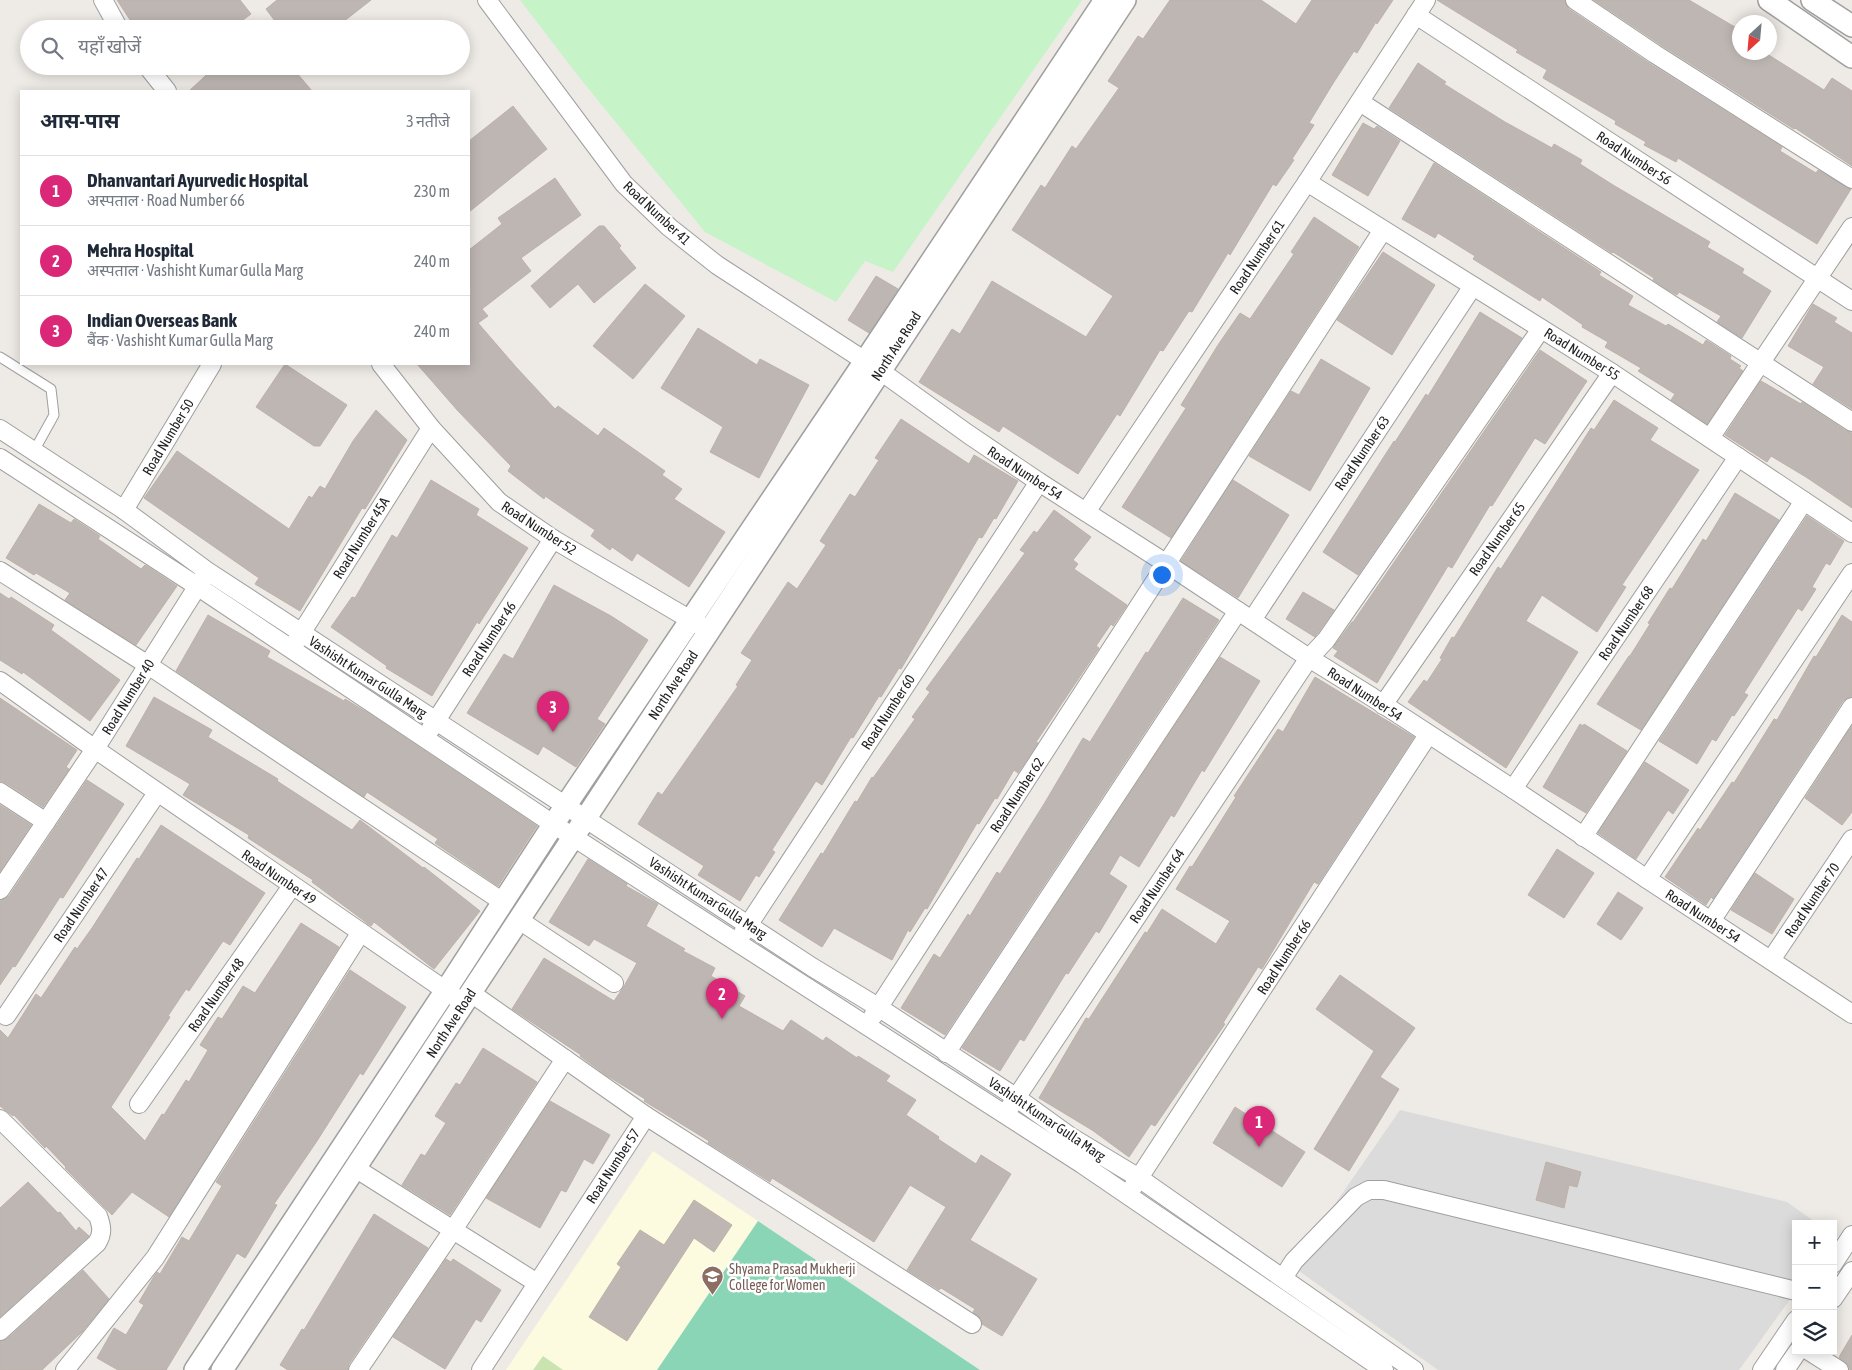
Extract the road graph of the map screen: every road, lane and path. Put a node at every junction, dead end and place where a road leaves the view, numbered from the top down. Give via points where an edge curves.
1 (103, 0) edge
2 (488, 0) edge
3 (1105, 0) edge
4 (1125, 0) edge
5 (1426, 0) edge
6 (1575, 0) edge
7 (1768, 0) edge
8 (1823, 3) edge
9 (1416, 15) junction
10 (115, 20) edge
11 (1852, 26) edge
12 (1852, 57) edge
13 (154, 75) edge
14 (166, 90) edge
15 (1360, 102) junction
16 (1852, 179) edge
17 (1307, 182) junction
18 (1852, 227) edge
19 (1383, 230) junction
20 (1818, 278) junction
21 (1473, 286) junction
22 (1852, 301) edge
23 (1541, 329) junction
24 (0, 357) edge
25 (1761, 363) junction
26 (211, 365) edge
27 (382, 365) edge
28 (872, 366) junction
29 (1612, 373) junction
30 (1852, 422) edge
31 (0, 428) edge
32 (431, 428) junction
33 (1710, 438) junction
34 (34, 451) junction
35 (1738, 457) junction
36 (0, 458) edge
37 (1039, 482) junction
38 (1804, 501) junction
39 (124, 510) junction
40 (1086, 512) junction
41 (1852, 533) edge
42 (553, 539) junction
43 (1167, 564) junction
44 (0, 571) edge
45 (1852, 573) edge
46 (202, 578) junction
47 (1245, 615) junction
48 (690, 619) junction
49 (709, 631) junction
50 (301, 633) junction
51 (291, 648) junction
52 (1309, 658) junction
53 (148, 665) junction
54 (0, 681) edge
55 (1383, 705) junction
56 (1852, 707) edge
57 (436, 722) junction
58 (1428, 735) junction
59 (424, 738) junction
60 (95, 749) junction
61 (1513, 789) junction
62 (0, 792) edge
63 (157, 793) junction
64 (566, 805) junction
65 (586, 818) junction
66 (46, 822) junction
67 (553, 824) junction
68 (574, 837) junction
69 (1583, 837) junction
70 (1852, 839) edge
71 (1647, 879) junction
72 (292, 886) junction
73 (0, 890) edge
74 (503, 902) junction
75 (519, 920) junction
76 (1710, 921) junction
77 (748, 925) junction
78 (361, 932) junction
79 (738, 942) junction
80 (1771, 960) junction
81 (614, 983) dead end
82 (446, 990) junction
83 (468, 998) junction
84 (878, 1008) junction
85 (1852, 1014) edge
86 (6, 1016) dead end
87 (867, 1025) junction
88 (946, 1053) junction
89 (564, 1059) junction
90 (1017, 1098) junction
91 (139, 1104) dead end
92 (1005, 1114) junction
93 (646, 1116) junction
94 (0, 1119) edge
95 (355, 1168) junction
96 (1139, 1178) junction
97 (1128, 1195) junction
98 (454, 1230) junction
99 (1852, 1235) edge
100 (1837, 1258) edge
101 (1852, 1271) edge
102 (1283, 1278) junction
103 (537, 1283) junction
104 (1792, 1290) edge
105 (1837, 1293) edge
106 (972, 1324) dead end
107 (1792, 1326) edge
108 (0, 1332) edge
109 (1795, 1355) edge
110 (1815, 1355) edge
111 (65, 1370) edge
112 (195, 1370) edge
113 (222, 1370) edge
114 (358, 1370) edge
115 (481, 1370) edge
116 (1384, 1370) edge
117 (1414, 1370) edge
118 (1762, 1370) edge
119 (1785, 1370) edge
120 (1839, 1370) edge

1 - 10 street
2 - 28 street, Road Number 41 via 624,184 669,227 716,265
3 - 28 street
4 - 28 street, North Ave Road
5 - 9 street, Road Number 61
6 - 16 street
7 - 12 street
8 - 11 street
9 - 15 street, Road Number 61
9 - 20 street, Road Number 56
13 - 14 street
15 - 17 street, Road Number 61
15 - 25 street
17 - 19 street, Road Number 55
17 - 40 street, Road Number 61
18 - 20 street
19 - 21 street, Road Number 55
19 - 43 street, Road Number 62
20 - 22 street, Road Number 56
20 - 25 street
21 - 23 street, Road Number 55
21 - 47 street, Road Number 63
23 - 29 street, Road Number 55
23 - 52 street, Road Number 64 via 1326,640
24 - 34 lane via 51,389 54,415
25 - 30 street
25 - 33 street
26 - 39 street, Road Number 50
27 - 32 street, Road Number 52
28 - 37 street, Road Number 54
28 - 48 street
28 - 49 street, North Ave Road
29 - 33 street, Road Number 55
29 - 55 street, Road Number 65
31 - 34 street, Vashisht Kumar Gulla Marg
32 - 42 street, Road Number 52 via 499,502
32 - 50 street, Road Number 45A
33 - 35 street, Road Number 55
34 - 39 street, Vashisht Kumar Gulla Marg
35 - 38 street, Road Number 55
35 - 61 street, Road Number 68
36 - 46 street, Vashisht Kumar Gulla Marg
37 - 40 street, Road Number 54
37 - 77 street, Road Number 60
38 - 41 street, Road Number 55
38 - 69 street
39 - 46 street, Vashisht Kumar Gulla Marg
40 - 43 street, Road Number 54
42 - 48 street, Road Number 52
42 - 57 street, Road Number 46
43 - 47 street, Road Number 54
43 - 84 street, Road Number 62
44 - 53 street
45 - 71 street
46 - 50 street, Vashisht Kumar Gulla Marg
46 - 51 street, Vashisht Kumar Gulla Marg
46 - 53 street, Road Number 40
47 - 52 street, Road Number 54
47 - 88 street, Road Number 63
48 - 49 street, Road Number 52
48 - 64 street
49 - 65 street, North Ave Road
50 - 51 street, Road Number 45A
50 - 57 street, Vashisht Kumar Gulla Marg
51 - 59 street, Vashisht Kumar Gulla Marg
52 - 55 street, Road Number 54
52 - 90 street, Road Number 64
53 - 60 street, Road Number 40
53 - 74 street
54 - 60 street, Road Number 40
55 - 58 street, Road Number 54
56 - 76 street
57 - 59 street, Road Number 46
57 - 64 street, Vashisht Kumar Gulla Marg
58 - 61 street, Road Number 54
58 - 96 street, Road Number 66
59 - 67 street, Vashisht Kumar Gulla Marg
60 - 63 street, Road Number 49
60 - 66 street
61 - 69 street, Road Number 54
62 - 66 street
63 - 72 street, Road Number 49
63 - 86 street, Road Number 47
64 - 65 street, Vashisht Kumar Gulla Marg
64 - 67 street
65 - 68 street, North Ave Road
65 - 77 street, Vashisht Kumar Gulla Marg
66 - 73 street
67 - 68 street, Vashisht Kumar Gulla Marg
67 - 74 street
68 - 75 street, North Ave Road
68 - 79 street, Vashisht Kumar Gulla Marg
69 - 71 street, Road Number 54
70 - 80 street, Road Number 70
71 - 76 street, Road Number 54
72 - 78 street, Road Number 49
72 - 91 street, Road Number 48
74 - 82 street
75 - 81 street
75 - 83 street, North Ave Road
76 - 80 street, Road Number 54
77 - 79 street, Road Number 60
77 - 84 street, Vashisht Kumar Gulla Marg
78 - 82 street, Road Number 49
78 - 111 street via 155,1258
79 - 87 street, Vashisht Kumar Gulla Marg
80 - 85 street, Road Number 54
82 - 83 street, Road Number 49
82 - 112 street
83 - 89 street, Road Number 57
83 - 95 street, North Ave Road
84 - 87 street, Road Number 62
84 - 88 street, Vashisht Kumar Gulla Marg
87 - 92 street, Vashisht Kumar Gulla Marg
88 - 90 street, Vashisht Kumar Gulla Marg
89 - 93 street, Road Number 57
89 - 98 street
90 - 92 street, Road Number 64
90 - 96 street, Vashisht Kumar Gulla Marg
92 - 97 street, Vashisht Kumar Gulla Marg
93 - 103 street, Road Number 57
93 - 106 street
94 - 108 street via 98,1216 102,1227 102,1236 97,1244
95 - 98 street
95 - 113 street, North Ave Road
96 - 97 street, Road Number 66
96 - 102 street, Vashisht Kumar Gulla Marg
97 - 116 street, Vashisht Kumar Gulla Marg
98 - 103 street
98 - 114 street
99 - 100 street
101 - 105 street
102 - 104 street via 1294,1261 1356,1197 1369,1190 1384,1190
102 - 117 street, Vashisht Kumar Gulla Marg
103 - 115 street, Road Number 57
107 - 118 street
109 - 119 street
110 - 120 street

